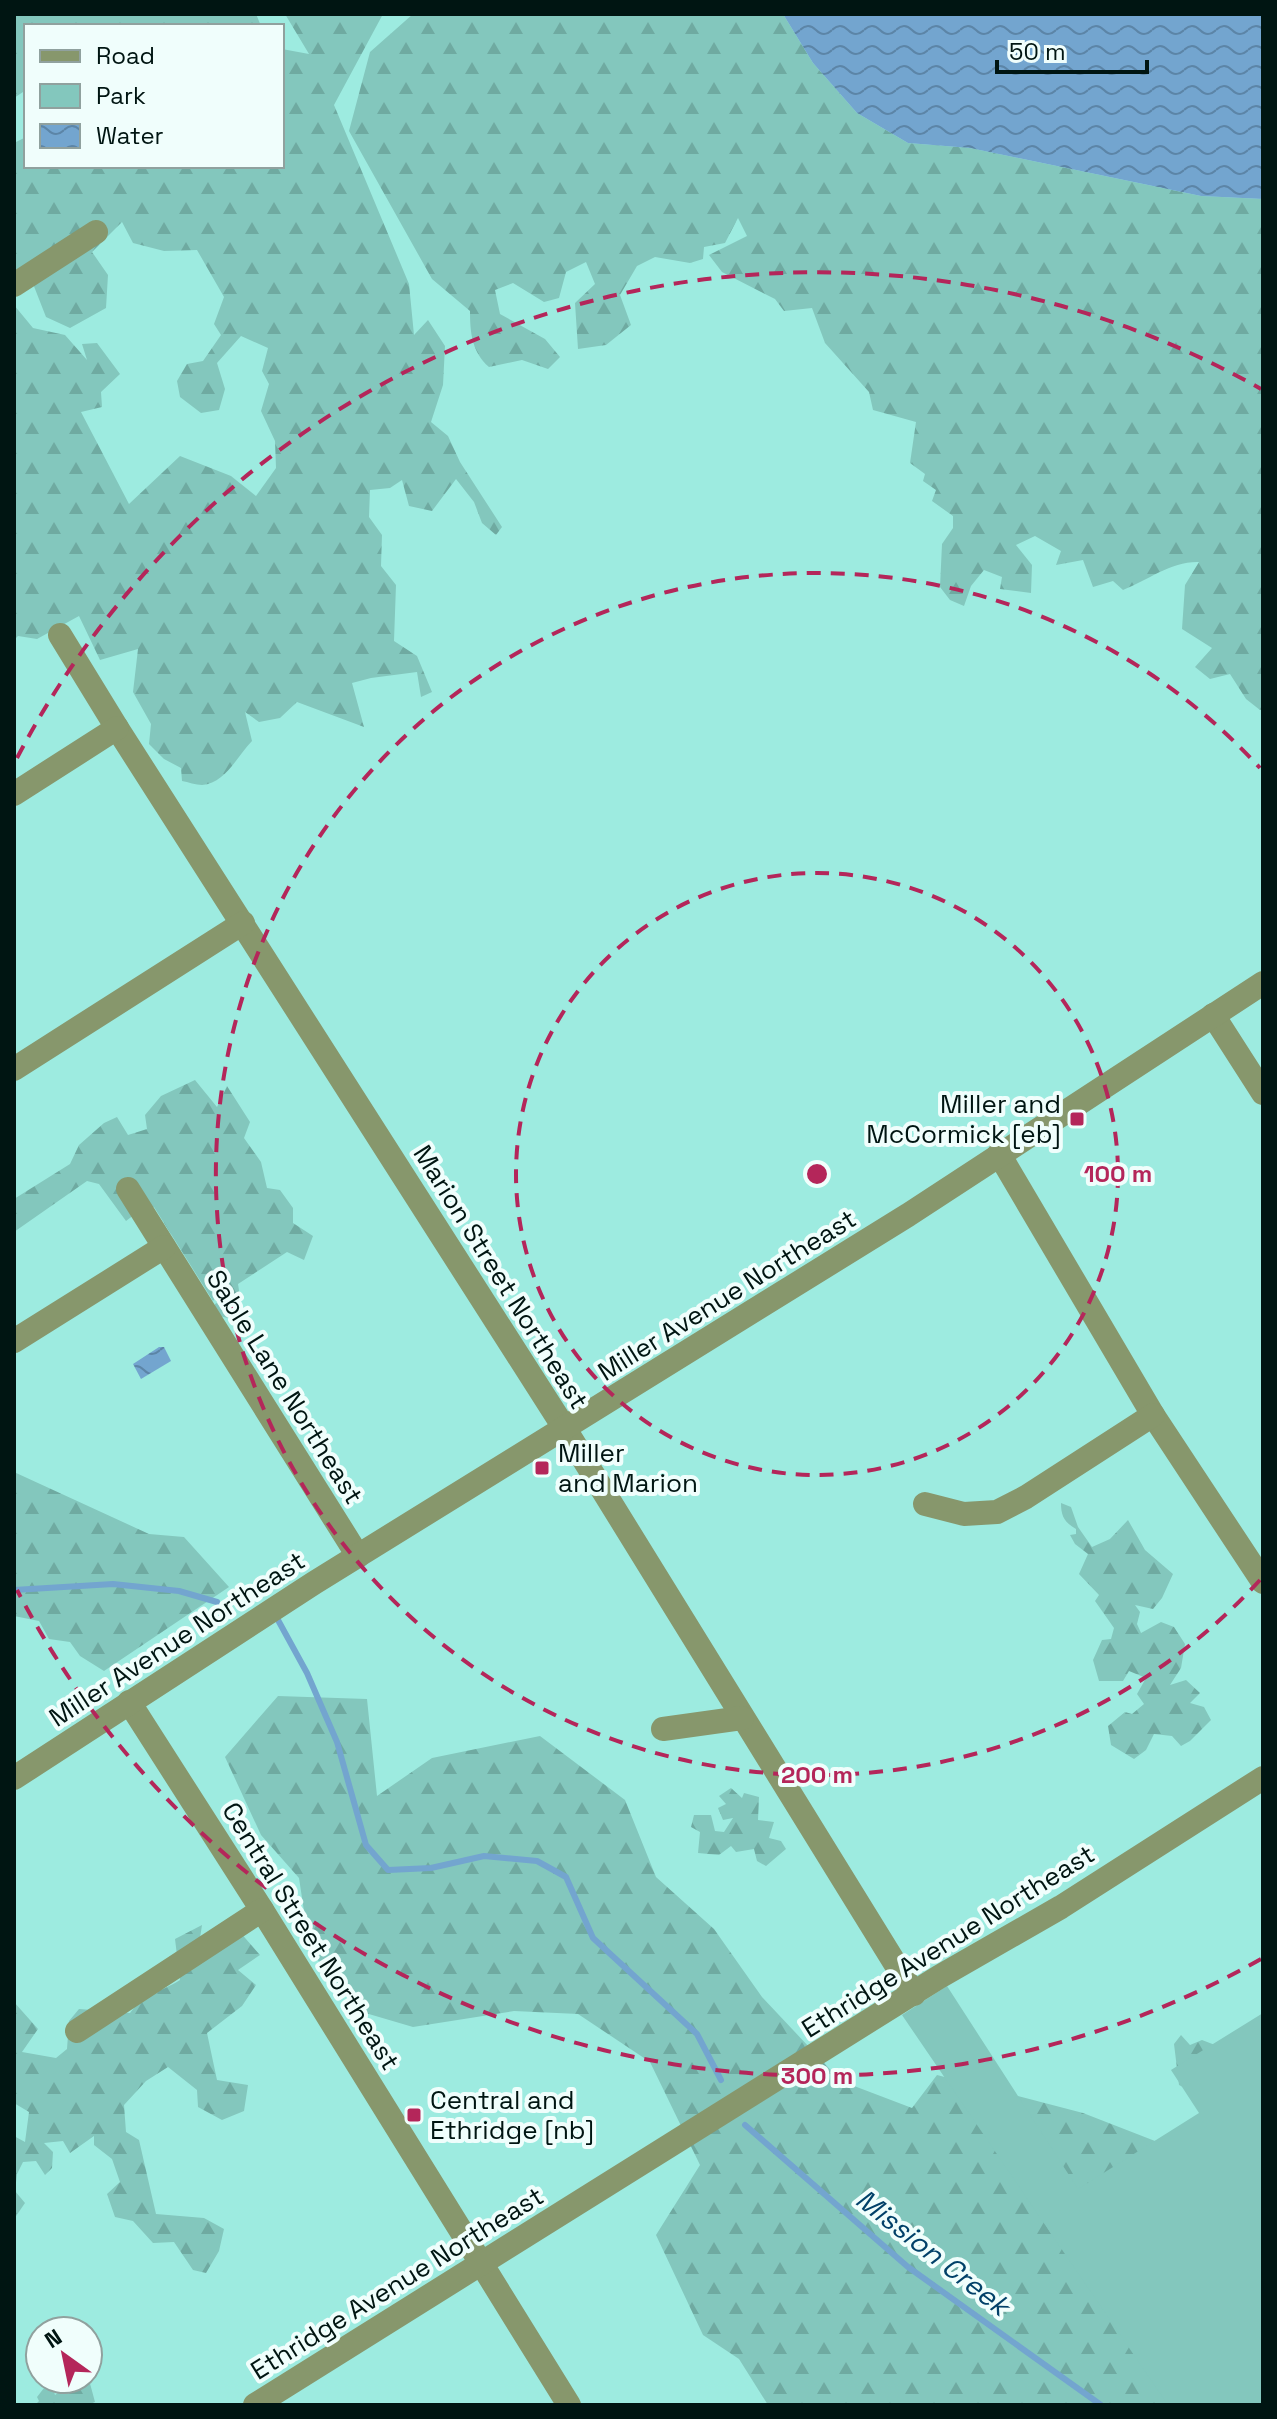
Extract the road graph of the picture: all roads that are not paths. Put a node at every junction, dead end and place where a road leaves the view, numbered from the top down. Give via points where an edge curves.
1 (96, 232) dead end
2 (14, 285) edge
3 (60, 635) dead end
4 (117, 728) junction
5 (14, 794) edge
6 (243, 923) junction
7 (1263, 983) edge
8 (1213, 1015) junction
9 (14, 1069) edge
10 (1263, 1093) edge
11 (999, 1154) junction
12 (128, 1189) dead end
13 (164, 1247) junction
14 (14, 1341) edge
15 (1153, 1415) junction
16 (565, 1429) junction
17 (925, 1504) dead end
18 (358, 1556) junction
19 (1263, 1582) edge
20 (129, 1702) junction
21 (742, 1718) junction
22 (663, 1729) dead end
23 (14, 1778) edge
24 (1263, 1778) edge
25 (262, 1910) junction
26 (914, 1994) junction
27 (77, 2031) dead end
28 (482, 2261) junction
29 (261, 2403) edge
30 (569, 2405) edge

1 - 2 street
3 - 4 street, Marion Street Northeast
4 - 5 street
4 - 6 street, Marion Street Northeast
6 - 9 street
6 - 16 street, Marion Street Northeast
7 - 8 street, Miller Avenue Northeast
8 - 10 street
8 - 11 street, Miller Avenue Northeast
11 - 15 street
11 - 16 street, Miller Avenue Northeast
12 - 13 street, Sable Lane Northeast
13 - 14 street
13 - 18 street, Sable Lane Northeast
15 - 17 street via 997,1512 964,1514
15 - 19 street
16 - 18 street, Miller Avenue Northeast
16 - 21 street, Marion Street Northeast
18 - 20 street, Miller Avenue Northeast
20 - 23 street, Miller Avenue Northeast
20 - 25 street, Central Street Northeast
21 - 22 street
21 - 26 street, Marion Street Northeast
24 - 26 street, Ethridge Avenue Northeast
25 - 27 street
25 - 28 street, Central Street Northeast
26 - 28 street, Ethridge Avenue Northeast
28 - 29 street, Ethridge Avenue Northeast
28 - 30 street, Central Street Northeast

